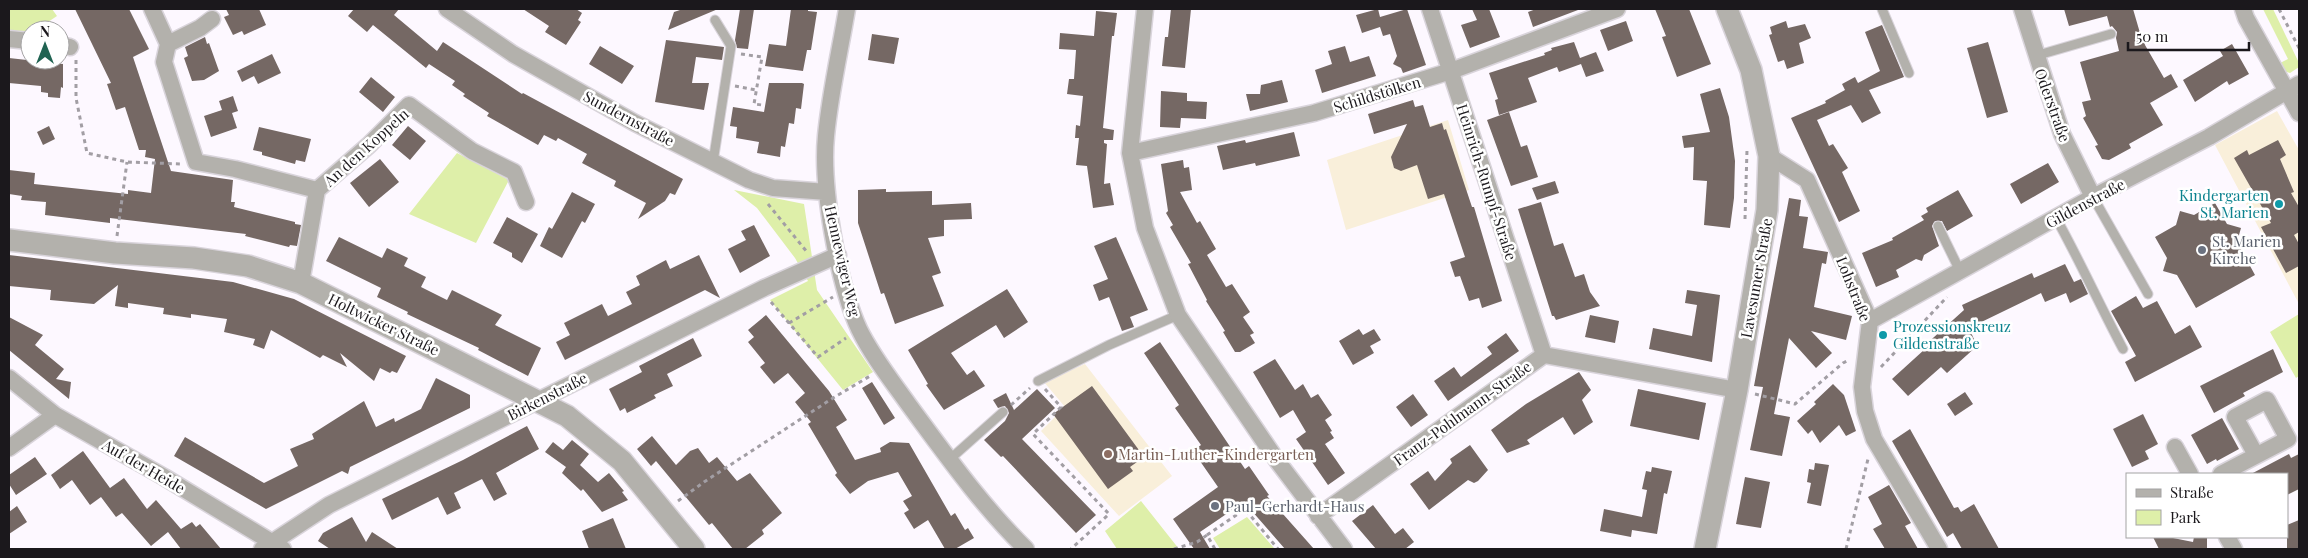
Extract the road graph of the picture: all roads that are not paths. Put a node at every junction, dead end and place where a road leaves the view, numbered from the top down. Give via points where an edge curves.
1 (152, 9) edge
2 (447, 9) edge
3 (847, 9) edge
4 (1145, 9) edge
5 (1430, 9) edge
6 (1617, 9) edge
7 (1727, 9) edge
8 (1882, 9) edge
9 (2022, 9) edge
10 (2243, 9) edge
11 (212, 19) dead end
12 (715, 20) dead end
13 (2111, 34) dead end
14 (168, 44) junction
15 (2035, 56) junction
16 (1451, 71) junction
17 (1909, 73) dead end
18 (2293, 87) edge
19 (2299, 114) edge
20 (1130, 153) junction
21 (1769, 156) junction
22 (713, 162) junction
23 (317, 190) junction
24 (826, 192) junction
25 (2093, 197) junction
26 (526, 202) dead end
27 (2056, 218) junction
28 (1938, 226) dead end
29 (9, 240) edge
30 (838, 254) junction
31 (1954, 275) junction
32 (301, 283) junction
33 (2148, 294) dead end
34 (1178, 316) junction
35 (1870, 321) junction
36 (2124, 349) dead end
37 (1544, 354) junction
38 (9, 378) edge
39 (1038, 381) road end
40 (1737, 390) junction
41 (538, 401) junction
42 (1003, 412) road end
43 (55, 415) junction
44 (2175, 447) dead end
45 (9, 448) edge
46 (2256, 455) dead end
47 (949, 460) junction
48 (2189, 473) edge
49 (2223, 473) edge
50 (1318, 516) junction
51 (2228, 538) edge
52 (272, 547) edge
53 (1340, 548) edge
54 (694, 549) edge
55 (1026, 549) edge
56 (1705, 549) edge
57 (1939, 549) edge
58 (2234, 549) edge

1 - 14 street
2 - 22 street, Sundernstraße via 513,54 635,123
3 - 24 street, Hennewiger Weg via 826,137
4 - 20 street
5 - 16 street, Heinrich-Rumpf-Straße
6 - 16 street, Schildstölken
7 - 21 street, Lavesumer Straße via 1752,70
8 - 17 lane
9 - 15 street, Oderstraße
10 - 18 street
11 - 14 street
12 - 22 lane via 730,46 730,52
13 - 15 lane
14 - 23 street via 164,62 196,162
15 - 25 street, Oderstraße via 2062,134
16 - 20 street, Schildstölken via 1314,113
16 - 37 street, Heinrich-Rumpf-Straße
18 - 19 street
18 - 25 street, Gildenstraße via 2209,137
20 - 34 street via 1145,228
21 - 35 street, Lohstraße via 1807,180
21 - 40 street, Lavesumer Straße via 1767,210
22 - 24 street, Sundernstraße via 773,188
23 - 26 street, An den Koppeln via 409,105 472,151 514,172
23 - 32 street
24 - 30 street, Hennewiger Weg
25 - 27 street, Gildenstraße
25 - 33 lane
27 - 31 street, Gildenstraße
27 - 36 lane
28 - 31 lane
29 - 32 street, Holtwicker Straße via 115,254 194,258 248,266
30 - 41 street, Birkenstraße
30 - 47 street, Hennewiger Weg via 859,329
31 - 35 street, Gildenstraße
32 - 41 street, Holtwicker Straße
34 - 39 lane via 1109,345
34 - 50 street
35 - 57 street, Lohstraße via 1862,387 1865,411 1874,439
37 - 40 street, Franz-Pohlmann-Straße
37 - 50 street, Franz-Pohlmann-Straße
38 - 43 street, Auf der Heide
40 - 56 street, Lavesumer Straße
41 - 52 street, Birkenstraße via 328,505
41 - 54 street, Holtwicker Straße via 567,416 622,461
42 - 47 lane
43 - 45 street
43 - 52 street, Auf der Heide
44 - 48 street
46 - 49 street
47 - 55 street, Hennewiger Weg
50 - 53 street
51 - 58 street

